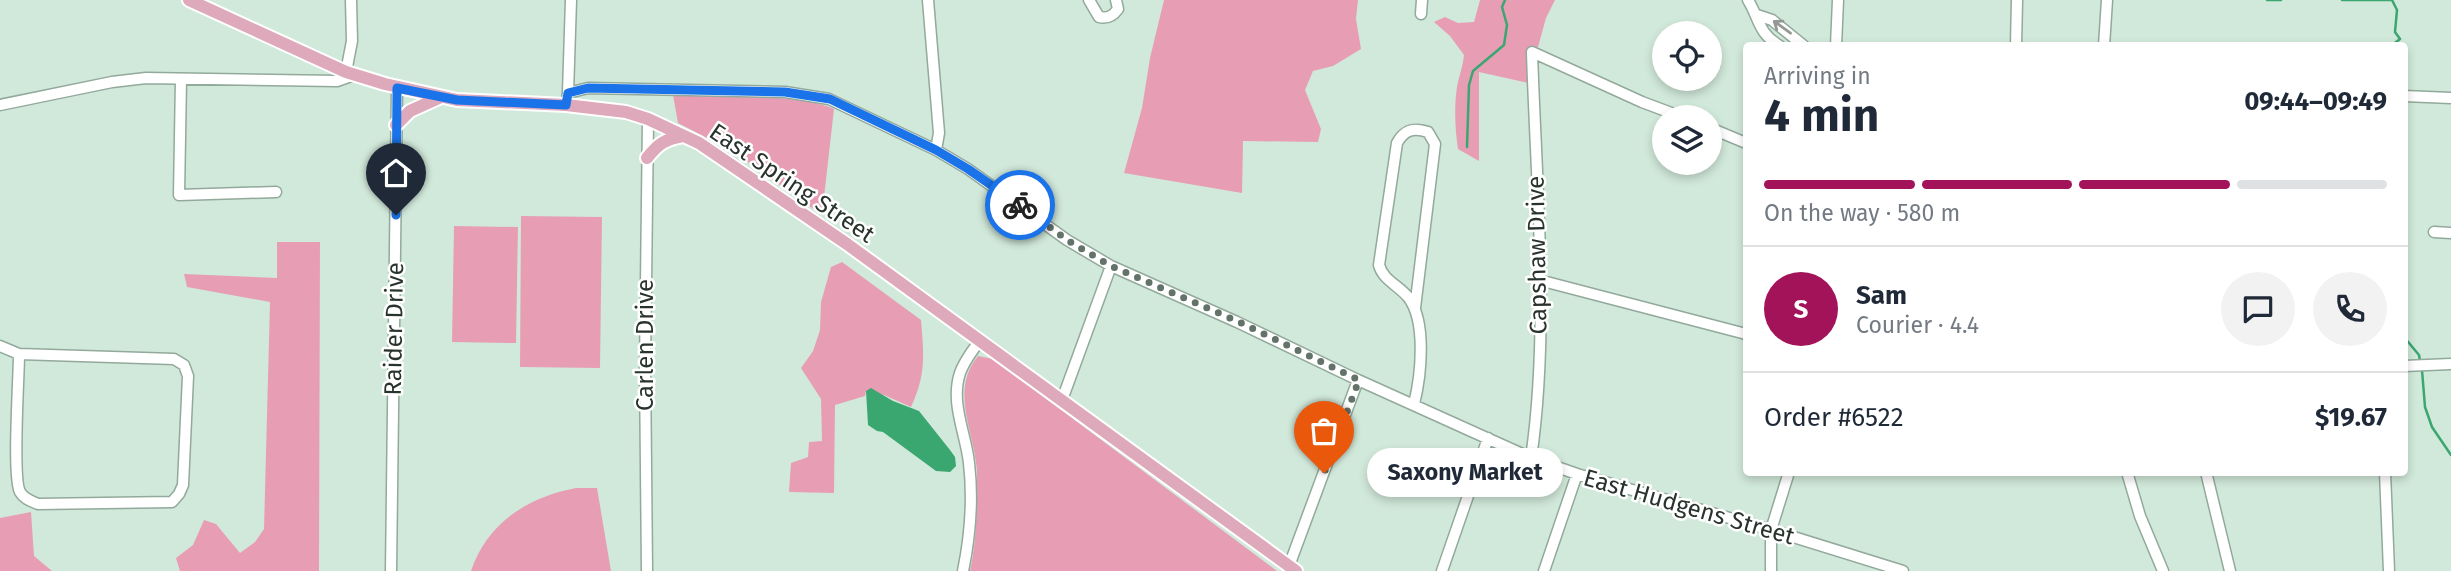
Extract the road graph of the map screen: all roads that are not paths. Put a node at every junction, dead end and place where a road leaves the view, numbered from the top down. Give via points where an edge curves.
1 (189, 0) edge
2 (351, 0) edge
3 (571, 0) edge
4 (929, 0) edge
5 (1089, 0) edge
6 (1116, 0) edge
7 (1422, 0) edge
8 (1748, 0) edge
9 (1838, 0) edge
10 (2017, 0) edge
11 (2107, 0) edge
12 (1421, 14) dead end
13 (1757, 15) junction
14 (1775, 42) edge
15 (1799, 42) edge
16 (1836, 42) edge
17 (2015, 42) edge
18 (2104, 42) edge
19 (350, 74) junction
20 (181, 79) junction
21 (397, 88) junction
22 (2408, 96) edge
23 (441, 97) junction
24 (2451, 98) edge
25 (567, 99) junction
26 (0, 105) edge
27 (1652, 106) edge
28 (648, 119) junction
29 (396, 125) junction
30 (1722, 133) edge
31 (682, 136) junction
32 (1743, 142) edge
33 (936, 150) junction
34 (647, 158) junction
35 (276, 192) dead end
36 (2434, 232) dead end
37 (2451, 233) edge
38 (1111, 266) junction
39 (1539, 281) junction
40 (1415, 309) junction
41 (1743, 333) edge
42 (980, 340) junction
43 (0, 346) edge
44 (19, 355) junction
45 (2451, 365) edge
46 (2408, 366) edge
47 (1359, 380) junction
48 (1062, 400) junction
49 (1413, 404) junction
50 (1488, 438) junction
51 (1531, 458) junction
52 (1577, 474) junction
53 (1788, 476) edge
54 (2128, 476) edge
55 (2207, 476) edge
56 (2385, 476) edge
57 (1772, 530) junction
58 (1293, 568) edge
59 (391, 571) edge
60 (647, 571) edge
61 (963, 571) edge
62 (1442, 571) edge
63 (1544, 571) edge
64 (1771, 571) edge
65 (1903, 571) edge
66 (2163, 571) edge
67 (2230, 571) edge
68 (2389, 571) edge

1 - 19 main road, East Spring Street
2 - 19 street
3 - 25 street
4 - 33 street via 939,133
5 - 6 street via 1099,17 1105,18 1118,9
7 - 12 street
8 - 13 street
9 - 16 street
10 - 17 street
11 - 18 street
13 - 14 street via 1761,31
15 -> 13 street via 1772,20
19 - 20 street via 337,81
19 - 21 main road, East Spring Street
20 - 26 street via 112,82
20 - 35 street via 179,195
21 - 23 main road, East Spring Street
21 - 29 street, Raider Drive
22 - 24 street
23 - 25 main road, East Spring Street via 490,103
23 - 29 main road via 410,111
25 - 28 main road, East Spring Street
25 - 33 street, East Hudgens Street via 588,88 785,92 830,99
27 - 39 street, Capshaw Drive via 1532,52
28 - 31 main road, East Spring Street
28 - 34 street, Carlen Drive
29 - 59 street, Raider Drive
30 - 32 street
31 - 34 main road via 659,143
31 - 42 main road, East Spring Street via 847,244
33 - 38 street, East Hudgens Street
34 - 60 street, Carlen Drive
36 - 37 street
38 - 47 street, East Hudgens Street
38 - 48 street
39 - 41 street
39 - 51 street, Capshaw Drive via 1537,416
40 - 40 street via 1379,265 1397,143 1402,134 1419,129 1428,132 1435,144
40 - 49 street via 1420,364
42 - 48 main road, East Spring Street
42 - 61 street via 960,371 957,388 970,492
43 - 44 street
44 - 44 street via 16,472 20,493 38,504 172,502 183,485 188,376 184,365 174,359
45 - 46 street
47 - 49 street, East Hudgens Street
47 - 58 street
48 - 58 main road, East Spring Street
49 - 50 street, East Hudgens Street
50 - 51 street, East Hudgens Street
50 - 62 street
51 - 52 street, East Hudgens Street
52 - 57 street, East Hudgens Street
52 - 63 street
53 - 57 street
54 - 66 street
55 - 67 street
56 - 68 street
57 - 64 street
57 - 65 street, East Hudgens Street

